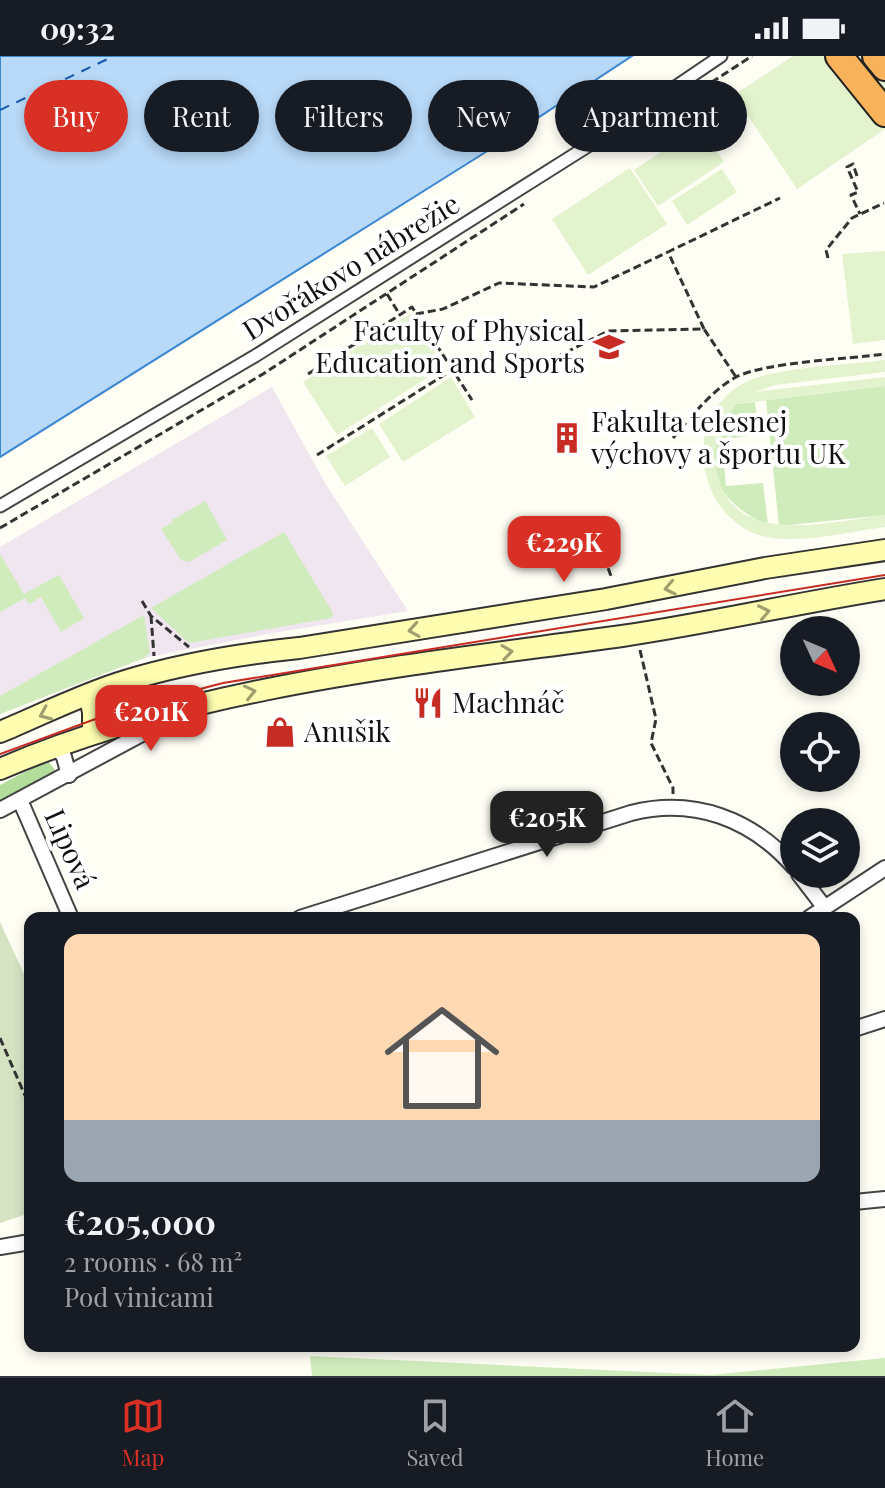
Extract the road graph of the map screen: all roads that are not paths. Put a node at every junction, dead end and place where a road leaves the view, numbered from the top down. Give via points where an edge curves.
1 (721, 56) edge
2 (839, 56) edge
3 (876, 56) edge
4 (885, 67) edge
5 (885, 113) edge
6 (0, 506) edge
7 (885, 550) edge
8 (885, 589) edge
9 (89, 694) junction
10 (194, 705) junction
11 (0, 732) edge
12 (93, 733) junction
13 (56, 746) junction
14 (87, 765) junction
15 (0, 769) edge
16 (69, 775) junction
17 (20, 800) junction
18 (0, 810) edge
19 (780, 852) edge
20 (885, 868) edge
21 (810, 888) edge
22 (825, 908) junction
23 (68, 912) edge
24 (319, 912) edge
25 (819, 912) edge
26 (885, 1019) edge
27 (860, 1027) edge
28 (885, 1199) edge
29 (860, 1201) edge
30 (24, 1243) edge
31 (0, 1247) edge

1 - 6 street, Dvořákovo nábrežie via 268,349
2 - 5 highway
3 - 4 highway
7 -> 9 main road via 248,653
10 -> 8 main road
9 -> 11 main road
9 - 12 main road
10 - 12 main road
10 - 14 street
12 - 13 main road
12 - 14 street
13 - 15 main road
13 - 16 street
14 - 16 street
16 - 17 street
17 - 18 street
17 - 23 street, Lipová
19 - 24 street via 735,820 685,807 660,807
20 - 22 street
21 - 22 street
22 - 25 street
26 - 27 street
28 - 29 street
30 - 31 street

